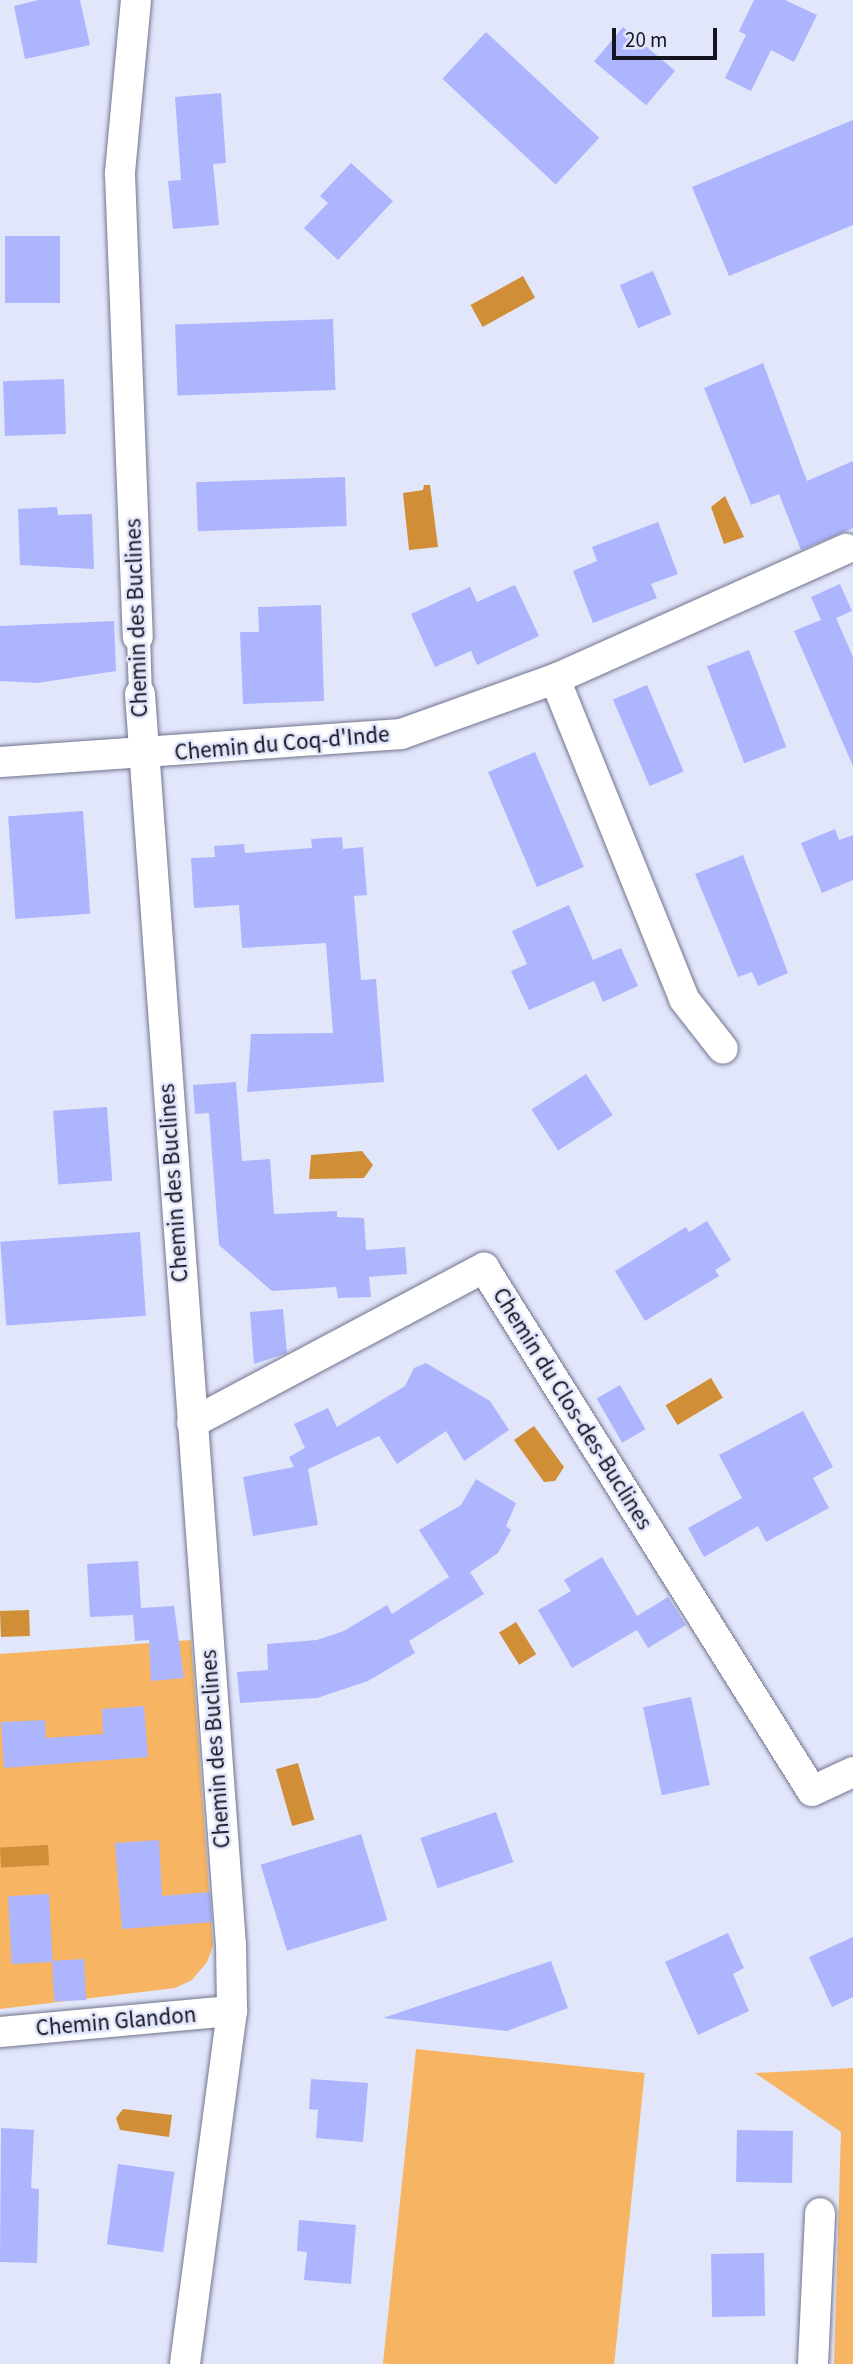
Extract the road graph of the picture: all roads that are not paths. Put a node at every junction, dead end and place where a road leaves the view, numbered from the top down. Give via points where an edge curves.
1 (136, 0) edge
2 (846, 550) dead end
3 (138, 637) joint
4 (555, 679) junction
5 (140, 694) joint
6 (143, 756) junction
7 (0, 762) edge
8 (723, 1049) dead end
9 (192, 1423) junction
10 (853, 1772) edge
11 (232, 2011) junction
12 (0, 2032) edge
13 (820, 2213) dead end
14 (185, 2364) edge
15 (813, 2364) edge

1 - 3 street, Chemin des Buclines via 120,174
2 - 4 street, Chemin du Coq-d'Inde
3 - 5 street, Chemin des Buclines
4 - 6 street, Chemin du Coq-d'Inde via 401,734
4 - 8 street via 684,999
5 - 6 street, Chemin des Buclines
6 - 7 street, Chemin du Coq-d'Inde
6 - 9 street, Chemin des Buclines
9 - 10 street, Chemin du Clos-des-Buclines via 484,1268 812,1791
9 - 11 street, Chemin des Buclines
11 - 12 street, Chemin Glandon
11 - 14 street, Chemin des Buclines
13 - 15 street

